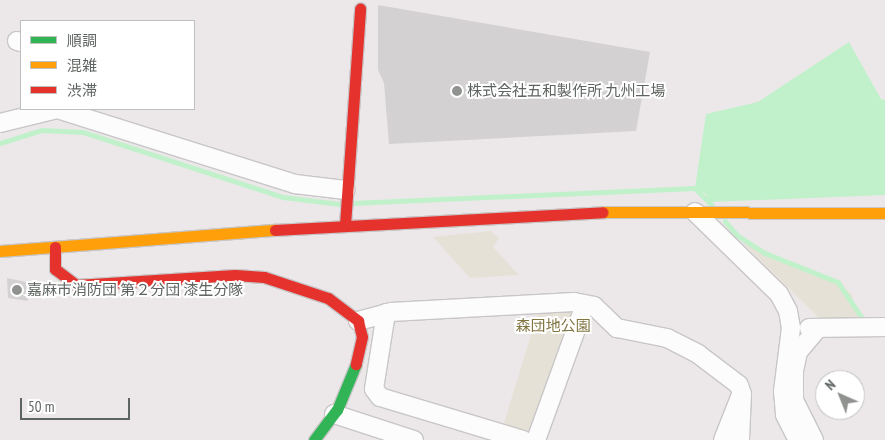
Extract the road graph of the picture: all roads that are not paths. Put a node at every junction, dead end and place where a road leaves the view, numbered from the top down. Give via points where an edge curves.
1 (360, 9) dead end
2 (53, 110) edge
3 (60, 110) edge
4 (0, 123) edge
5 (346, 190) junction
6 (700, 212) junction
7 (885, 213) edge
8 (345, 224) junction
9 (56, 247) junction
10 (0, 251) edge
11 (585, 304) junction
12 (386, 313) junction
13 (358, 321) junction
14 (882, 326) edge
15 (791, 328) junction
16 (818, 328) junction
17 (742, 394) junction
18 (334, 414) junction
19 (314, 440) edge
20 (414, 440) edge
21 (523, 440) edge
22 (536, 440) edge
23 (723, 440) edge
24 (740, 440) edge
25 (798, 440) edge
26 (814, 440) edge

1 - 5 street
2 - 4 street
3 - 5 street via 295,184
5 - 8 street
6 - 7 street
6 - 8 street
6 - 15 street via 779,294 788,311
8 - 9 street
9 - 10 street
9 - 13 street via 55,269 76,285 235,275 264,277 328,298
11 - 12 street
11 - 17 street via 594,306 616,328 656,333 698,354 739,385
11 - 22 street
12 - 13 street
12 - 21 street via 374,389 380,397
13 - 18 street via 362,337 360,354
14 - 16 street
15 - 16 street
15 - 25 street via 783,391 786,414
16 - 26 street via 798,352 794,371 794,400
17 - 23 street
17 - 24 street
18 - 19 street
18 - 20 street

